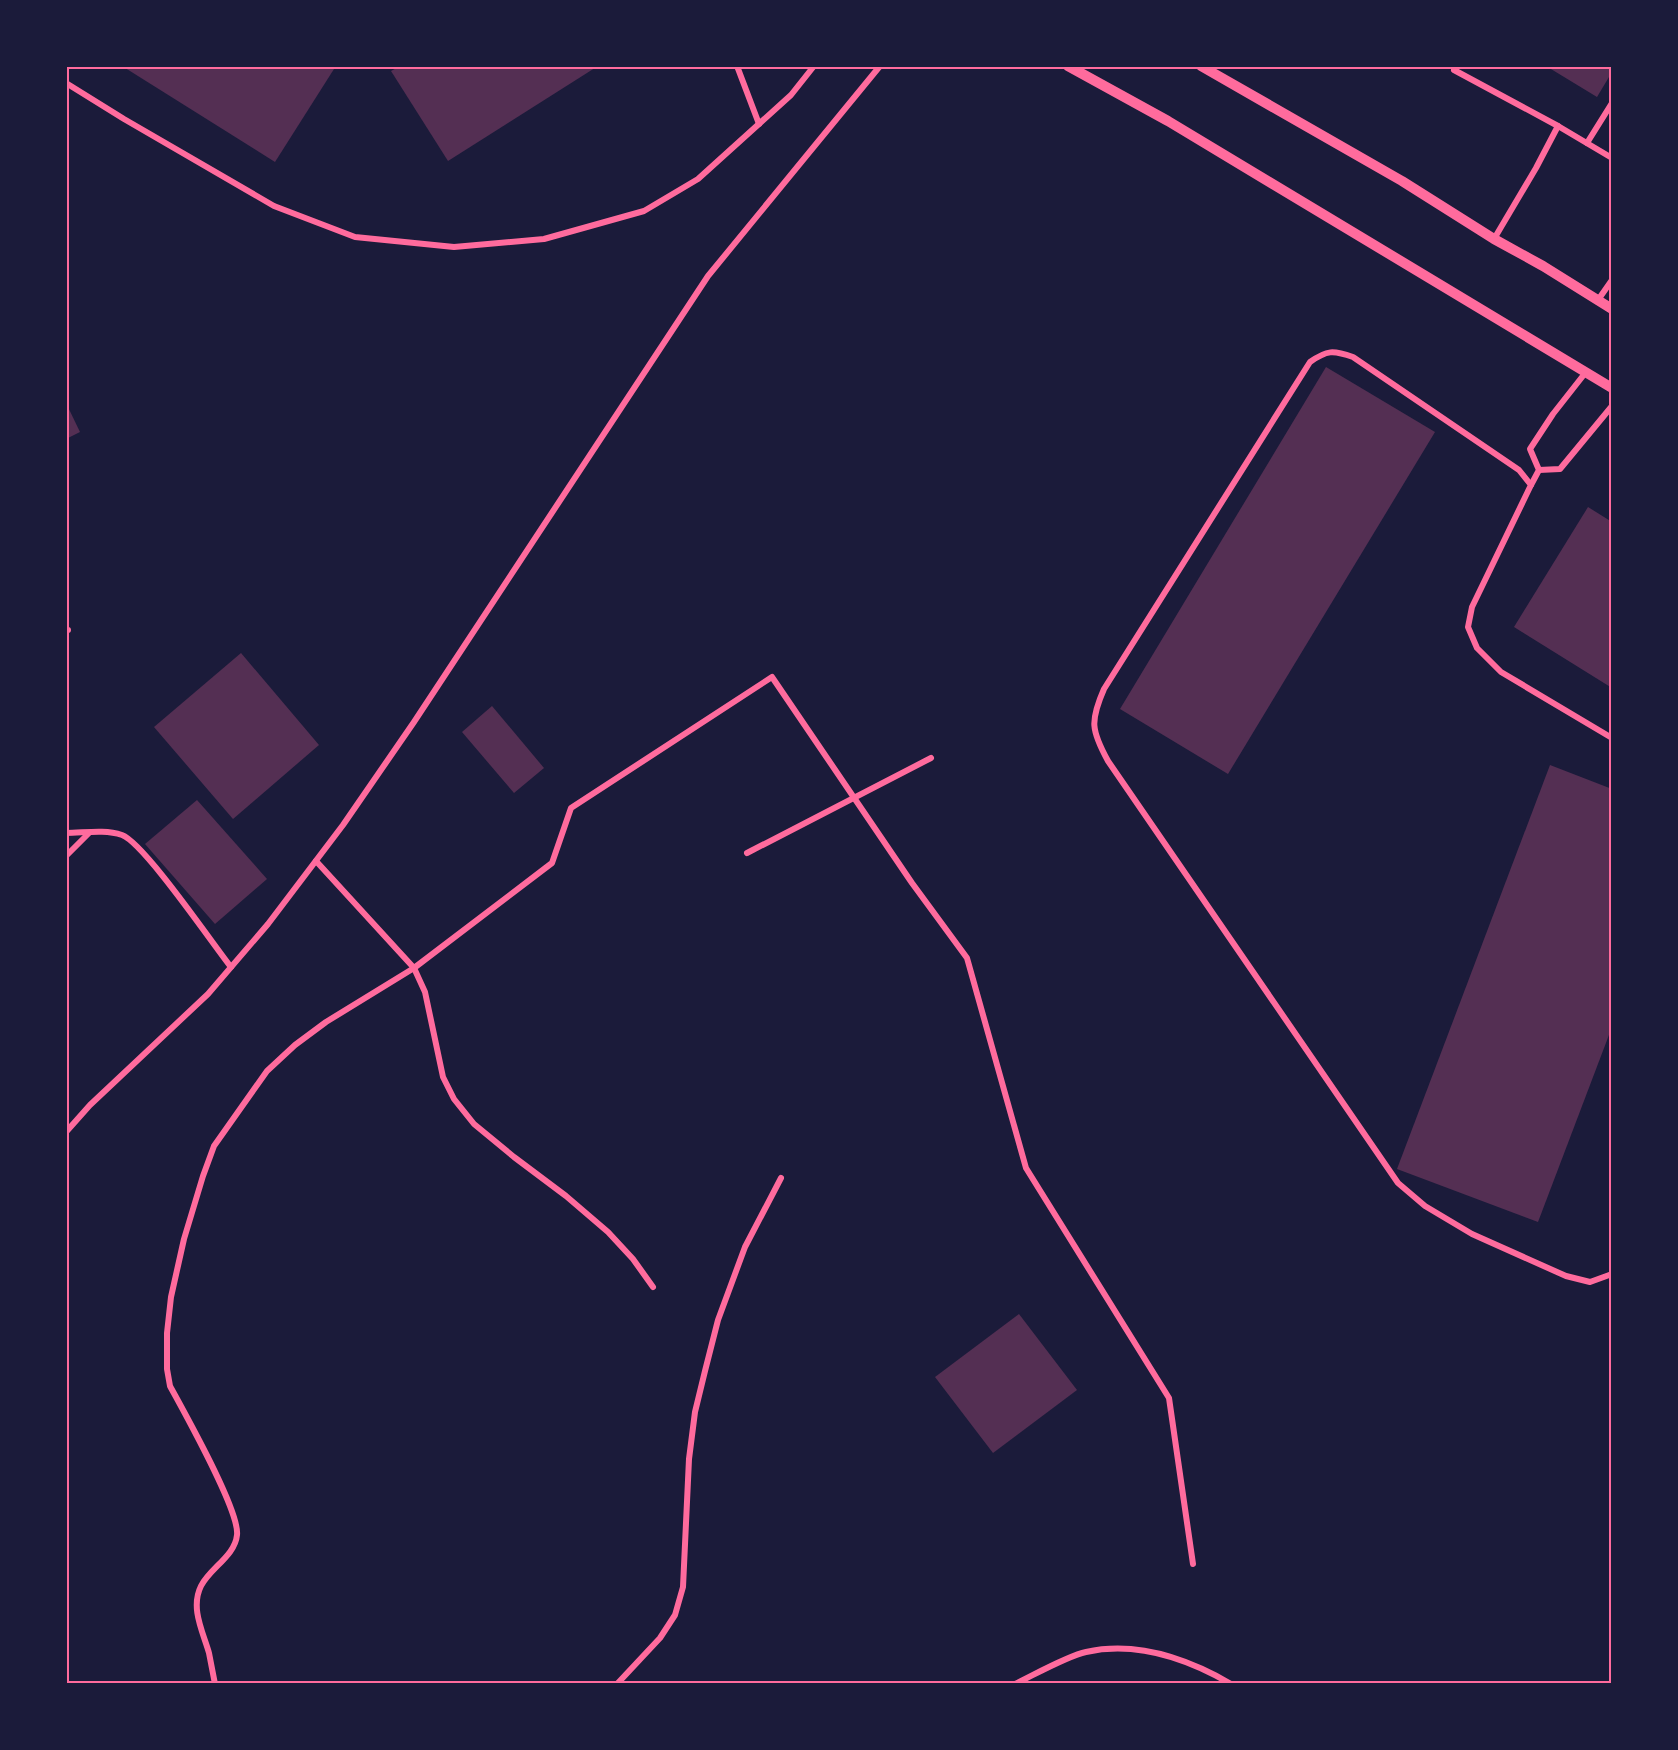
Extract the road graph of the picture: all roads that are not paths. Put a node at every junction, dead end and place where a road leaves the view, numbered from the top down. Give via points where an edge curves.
1 (737, 66) edge
2 (814, 66) edge
3 (880, 66) edge
4 (1068, 66) edge
5 (1201, 66) edge
6 (1457, 66) edge
7 (66, 83) edge
8 (1612, 103) edge
9 (759, 124) junction
10 (1558, 126) junction
11 (1587, 143) junction
12 (1612, 158) edge
13 (1494, 239) junction
14 (1612, 280) edge
15 (1598, 300) junction
16 (1612, 309) edge
17 (1586, 372) junction
18 (1612, 388) edge
19 (1612, 406) edge
20 (1539, 470) junction
21 (1531, 485) junction
22 (1612, 738) edge
23 (931, 758) dead end
24 (854, 796) junction
25 (66, 833) edge
26 (89, 833) junction
27 (747, 853) dead end
28 (66, 856) edge
29 (316, 861) junction
30 (231, 967) junction
31 (414, 968) junction
32 (66, 1132) edge
33 (781, 1178) dead end
34 (1612, 1274) edge
35 (653, 1287) dead end
36 (1193, 1564) dead end
37 (215, 1684) edge
38 (617, 1684) edge
39 (1015, 1684) edge
40 (1231, 1684) edge

1 - 9 street
2 - 9 street via 791,95
3 - 29 street via 708,276 414,722
4 - 17 street via 1168,121
5 - 13 street
6 - 10 street via 1454,70
7 - 9 street via 274,206 355,237 454,247 544,239 645,211 698,179
8 - 11 street
10 - 11 street
10 - 13 street
11 - 12 street
13 - 15 street
14 - 15 street
15 - 16 street
17 - 18 street
17 - 20 street via 1530,449
19 - 20 street via 1560,469
20 - 21 street
21 - 22 street via 1472,607 1468,627 1478,648 1501,672
21 - 34 street via 1519,470 1353,357 1324,352 1310,362 1104,689 1094,725 1096,740 1108,761 1398,1183 1425,1206 1472,1234 1557,1272 1590,1282
23 - 24 street
24 - 27 street
24 - 31 street via 772,677 571,808 552,863
24 - 36 street via 967,958 1026,1168 1169,1398
25 - 26 street
26 - 28 street
26 - 30 street via 106,832 132,840
29 - 30 street
29 - 31 street
30 - 32 street
31 - 35 street via 425,992 443,1077 454,1099 474,1124 608,1232
31 - 37 street via 326,1022 267,1071 214,1146 184,1239 167,1333 170,1386 238,1528 234,1546 201,1586 196,1602
33 - 38 street via 745,1247 718,1320 695,1412 683,1587 675,1615 660,1638
39 - 40 street via 1084,1653 1114,1648 1161,1653

